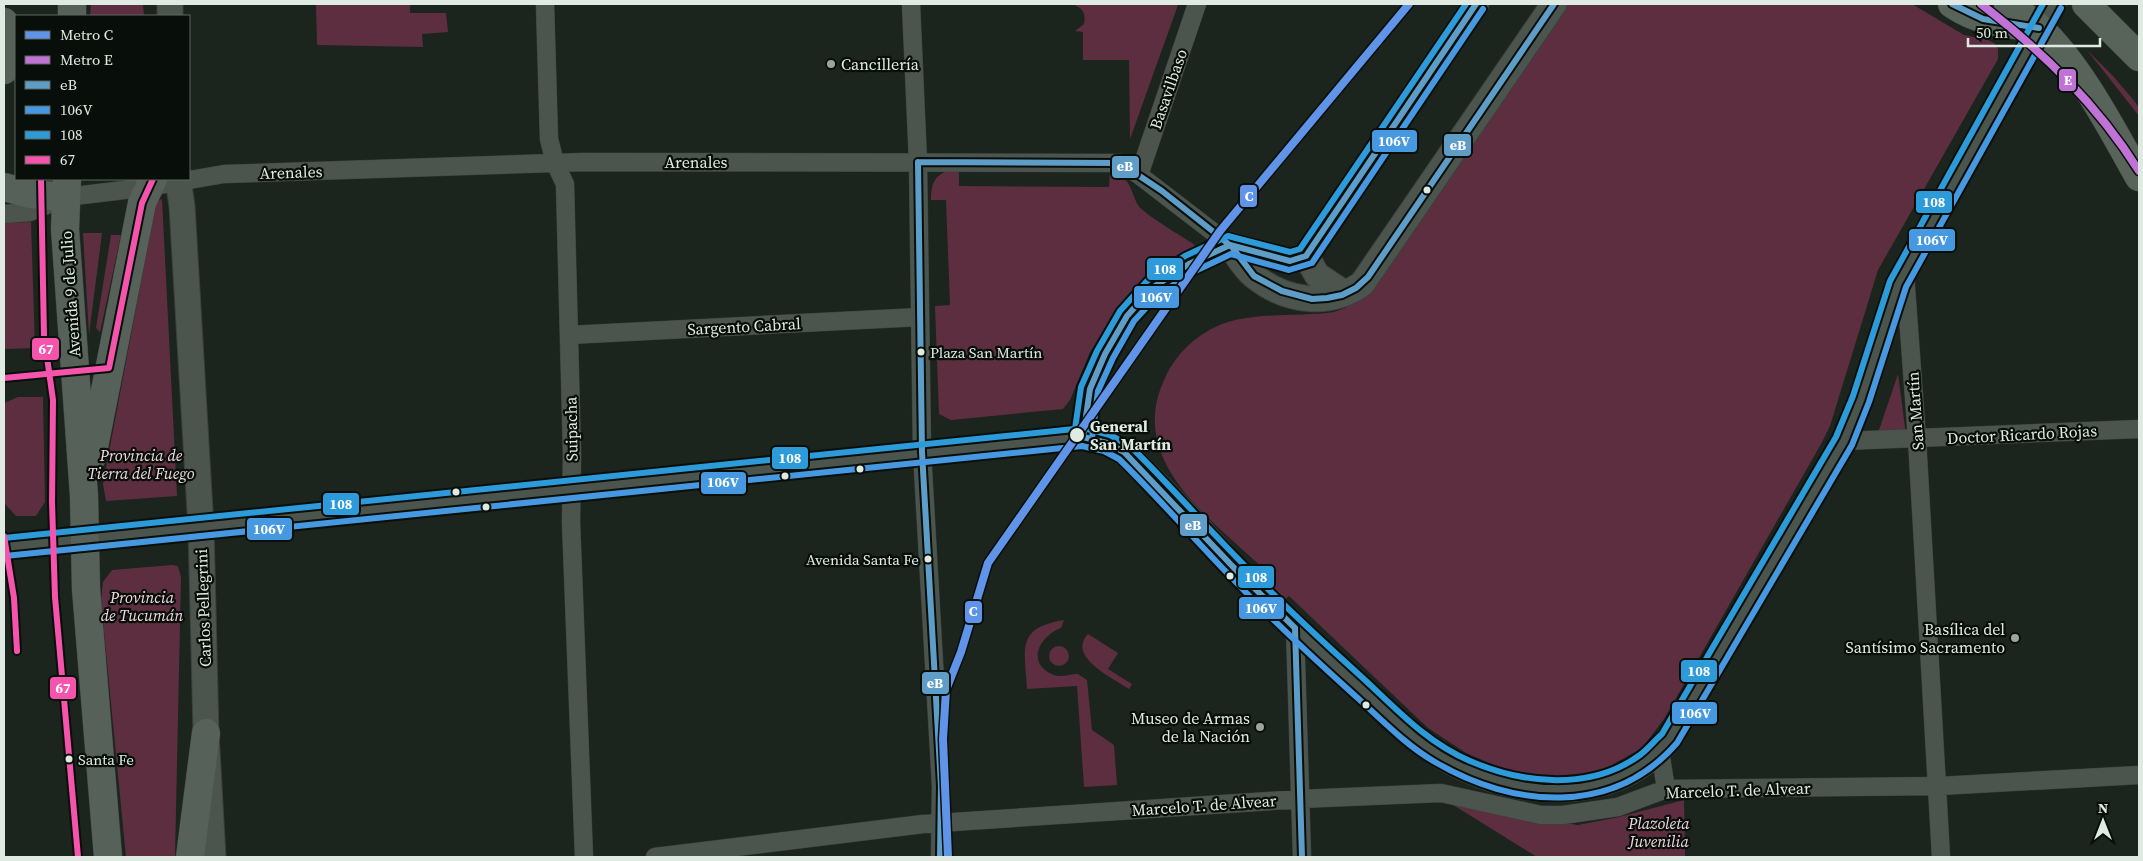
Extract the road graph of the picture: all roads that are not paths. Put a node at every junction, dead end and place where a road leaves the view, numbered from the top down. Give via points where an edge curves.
1 (545, 4) edge
2 (911, 4) edge
3 (1197, 4) edge
4 (1476, 4) edge
5 (1554, 4) edge
6 (1952, 4) edge
7 (2008, 4) edge
8 (2053, 4) edge
9 (2086, 4) edge
10 (4, 22) edge
11 (2039, 28) junction
12 (2139, 57) edge
13 (4, 70) edge
14 (918, 162) junction
15 (555, 163) junction
16 (1139, 175) junction
17 (2139, 177) edge
18 (190, 179) edge
19 (180, 180) edge
20 (165, 182) edge
21 (4, 187) edge
22 (67, 188) edge
23 (4, 214) edge
24 (1230, 245) junction
25 (1306, 256) junction
26 (1905, 270) junction
27 (1344, 293) junction
28 (920, 316) junction
29 (569, 335) junction
30 (2139, 429) edge
31 (1083, 437) junction
32 (1917, 439) junction
33 (1844, 441) junction
34 (922, 452) junction
35 (572, 489) junction
36 (84, 496) junction
37 (201, 528) junction
38 (84, 540) junction
39 (4, 547) edge
40 (1295, 628) junction
41 (206, 733) junction
42 (1660, 751) junction
43 (2139, 775) edge
44 (1938, 786) junction
45 (1666, 789) junction
46 (1300, 799) junction
47 (940, 822) junction
48 (108, 857) edge
49 (190, 857) edge
50 (213, 857) edge
51 (584, 857) edge
52 (655, 857) edge
53 (940, 857) edge
54 (1302, 857) edge
55 (1941, 857) edge

1 - 15 street, Suipacha via 549,139
2 - 14 street
3 - 16 street, Basavilbaso
4 - 25 main road
5 - 27 main road, Arenales via 1368,277 1354,290
6 - 11 main road via 1997,23
7 - 11 main road
8 - 11 main road
9 - 12 main road
10 - 13 highway
11 - 17 main road via 2102,112
11 - 26 main road
14 - 15 street, Arenales
14 - 16 street, Arenales via 1120,163
14 - 28 street
15 - 18 street, Arenales via 224,174
15 - 29 street, Suipacha via 564,184
16 - 24 street, Arenales
19 - 20 street, Arenales
20 - 22 street, Arenales
20 - 36 highway via 142,203
20 - 37 main road, Carlos Pellegrini
21 - 22 highway via 30,194
22 - 23 street, Arenales via 30,212
22 - 36 highway, Avenida 9 de Julio via 65,229
24 - 25 main road via 1290,261
24 - 27 main road, Arenales via 1252,275 1288,294 1325,300
24 - 31 main road via 1189,264 1152,288 1135,304 1105,354 1090,389
25 - 27 main road via 1317,275
26 - 32 street, San Martín
26 - 33 main road via 1888,308 1861,399
28 - 29 street, Sargento Cabral
28 - 34 street
29 - 35 street, Suipacha
30 - 32 street, Doctor Ricardo Rojas
31 - 34 main road
31 - 40 main road via 1107,443 1124,452
32 - 33 street, Doctor Ricardo Rojas
32 - 44 street, San Martín
33 - 42 main road via 1730,638
34 - 35 main road
34 - 47 street via 941,786
35 - 37 main road
35 - 51 street, Suipacha
36 - 38 highway, Avenida 9 de Julio
37 - 38 main road
37 - 41 main road, Carlos Pellegrini
38 - 39 main road
38 - 48 highway, Avenida 9 de Julio
40 - 42 main road via 1426,745 1455,763 1493,778 1540,789 1571,790 1619,778
40 - 46 street
41 - 49 highway
41 - 50 main road, Carlos Pellegrini
42 - 45 street
43 - 44 street, Marcelo T. de Alvear
44 - 45 street, Marcelo T. de Alvear
44 - 55 street, San Martín
45 - 46 street, Marcelo T. de Alvear via 1618,807 1563,815 1541,814 1441,792
46 - 47 street, Marcelo T. de Alvear
46 - 54 street
47 - 52 street, Marcelo T. de Alvear
47 - 53 street

